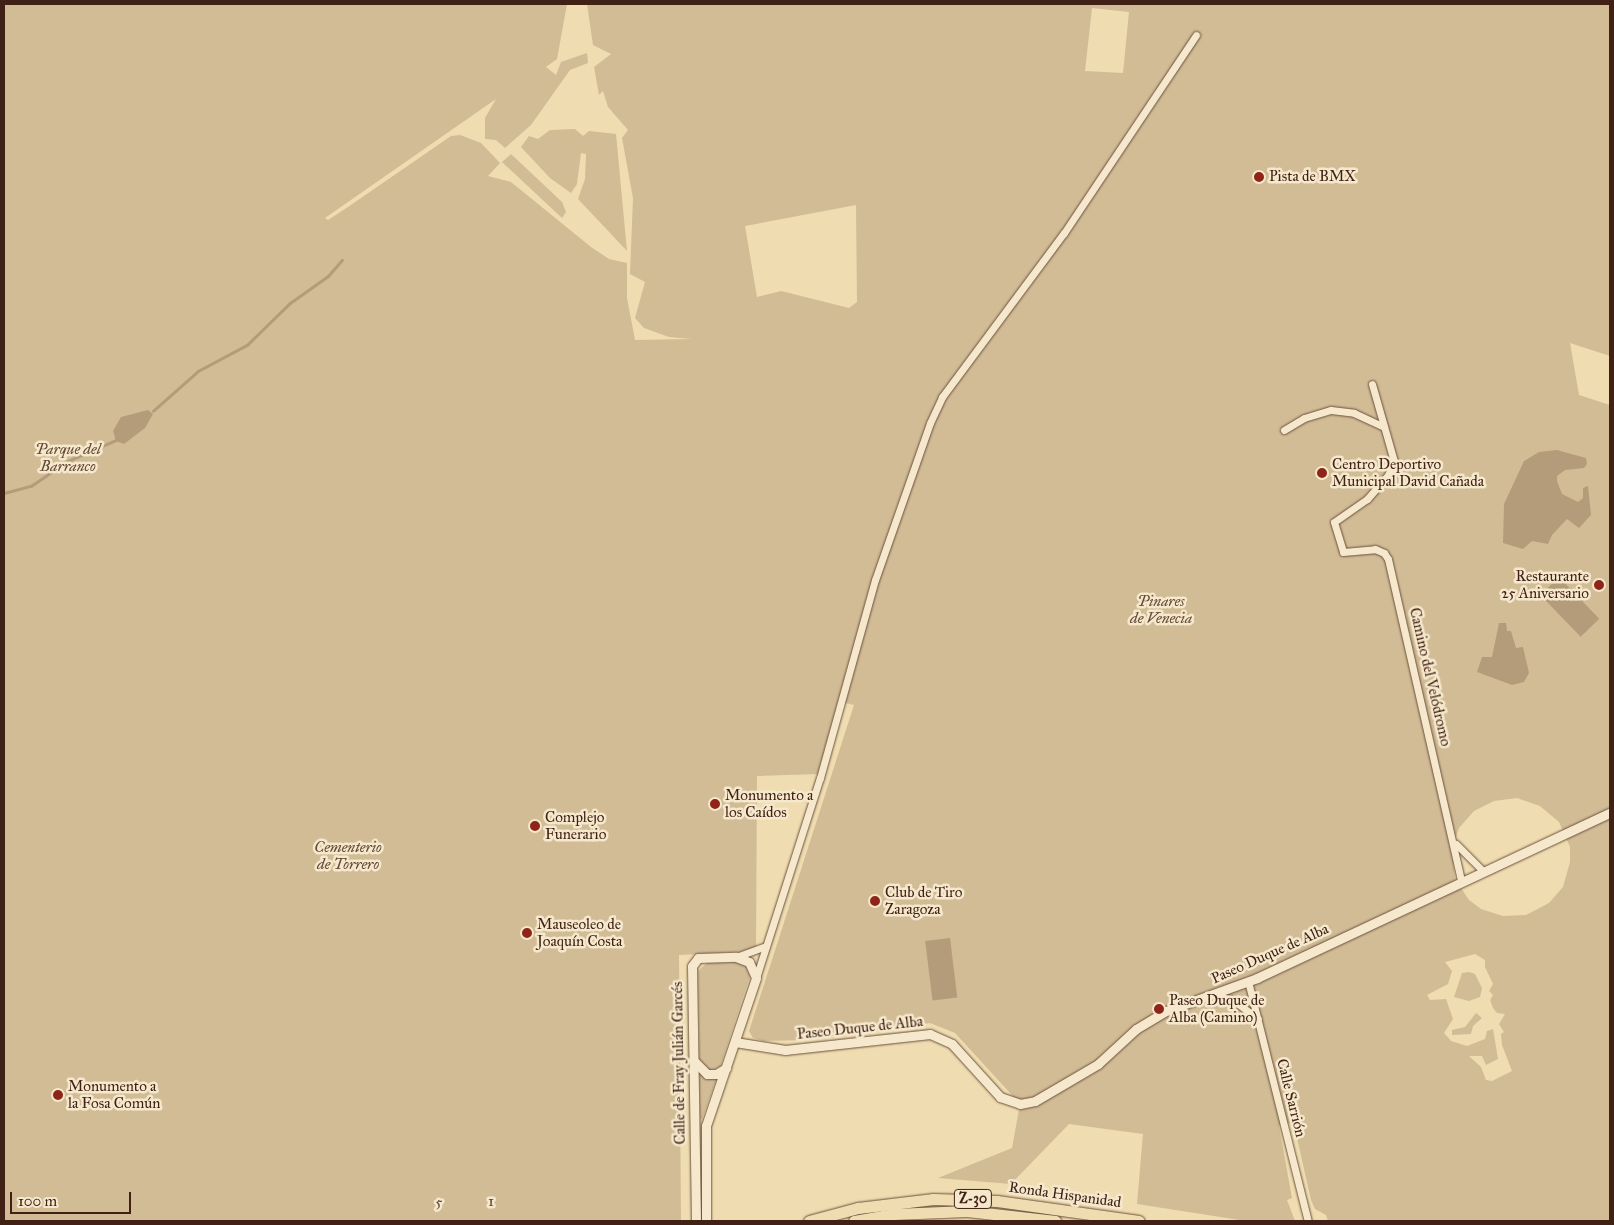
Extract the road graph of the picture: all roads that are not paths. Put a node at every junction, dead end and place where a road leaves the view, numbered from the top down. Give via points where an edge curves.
1 (1196, 35) dead end
2 (1372, 384) dead end
3 (1384, 427) junction
4 (1284, 430) dead end
5 (1610, 813) edge
6 (1456, 844) junction
7 (1483, 871) junction
8 (1461, 881) junction
9 (766, 946) junction
10 (736, 957) junction
11 (756, 978) junction
12 (1248, 982) junction
13 (1208, 995) junction
14 (1258, 1020) junction
15 (735, 1042) junction
16 (692, 1057) junction
17 (726, 1068) junction
18 (706, 1220) edge
19 (696, 1221) edge
20 (809, 1221) edge
21 (854, 1221) edge
22 (1055, 1221) edge
23 (1139, 1221) edge
24 (1308, 1221) edge

1 - 9 street via 1064,233 942,397 878,571 820,778
2 - 3 street
3 - 4 street via 1354,412 1331,410 1304,418
3 - 6 street, Camino del Velódromo via 1394,461 1388,475 1367,499 1334,522 1343,552 1373,548 1387,557
5 - 7 street, Paseo Duque de Alba
6 - 7 street
6 - 8 street, Camino del Velódromo
7 - 8 street, Paseo Duque de Alba
8 - 12 street, Paseo Duque de Alba
9 - 10 street
9 - 11 street
10 - 11 street via 750,962
10 - 16 street, Calle de Fray Julián Garcés via 704,958 693,963
11 - 15 street, Calle de Fray Julián Garcés
12 - 13 street, Paseo Duque de Alba
12 - 14 street, Calle Sarrión
13 - 14 street via 1234,1000
13 - 15 street, Paseo Duque de Alba via 1152,1018 1098,1064 1043,1097 1020,1104 1000,1097 952,1044 930,1034 785,1050
14 - 24 street, Calle Sarrión
15 - 17 street, Calle de Fray Julián Garcés
16 - 17 street via 699,1069 707,1074 716,1074
16 - 19 street, Calle de Fray Julián Garcés
17 - 18 street, Calle de Fray Julián Garcés via 705,1132
20 - 23 highway, Ronda Hispanidad / Z-30 via 892,1202 964,1199
21 - 22 highway, Ronda Hispanidad / Z-30 via 948,1210

